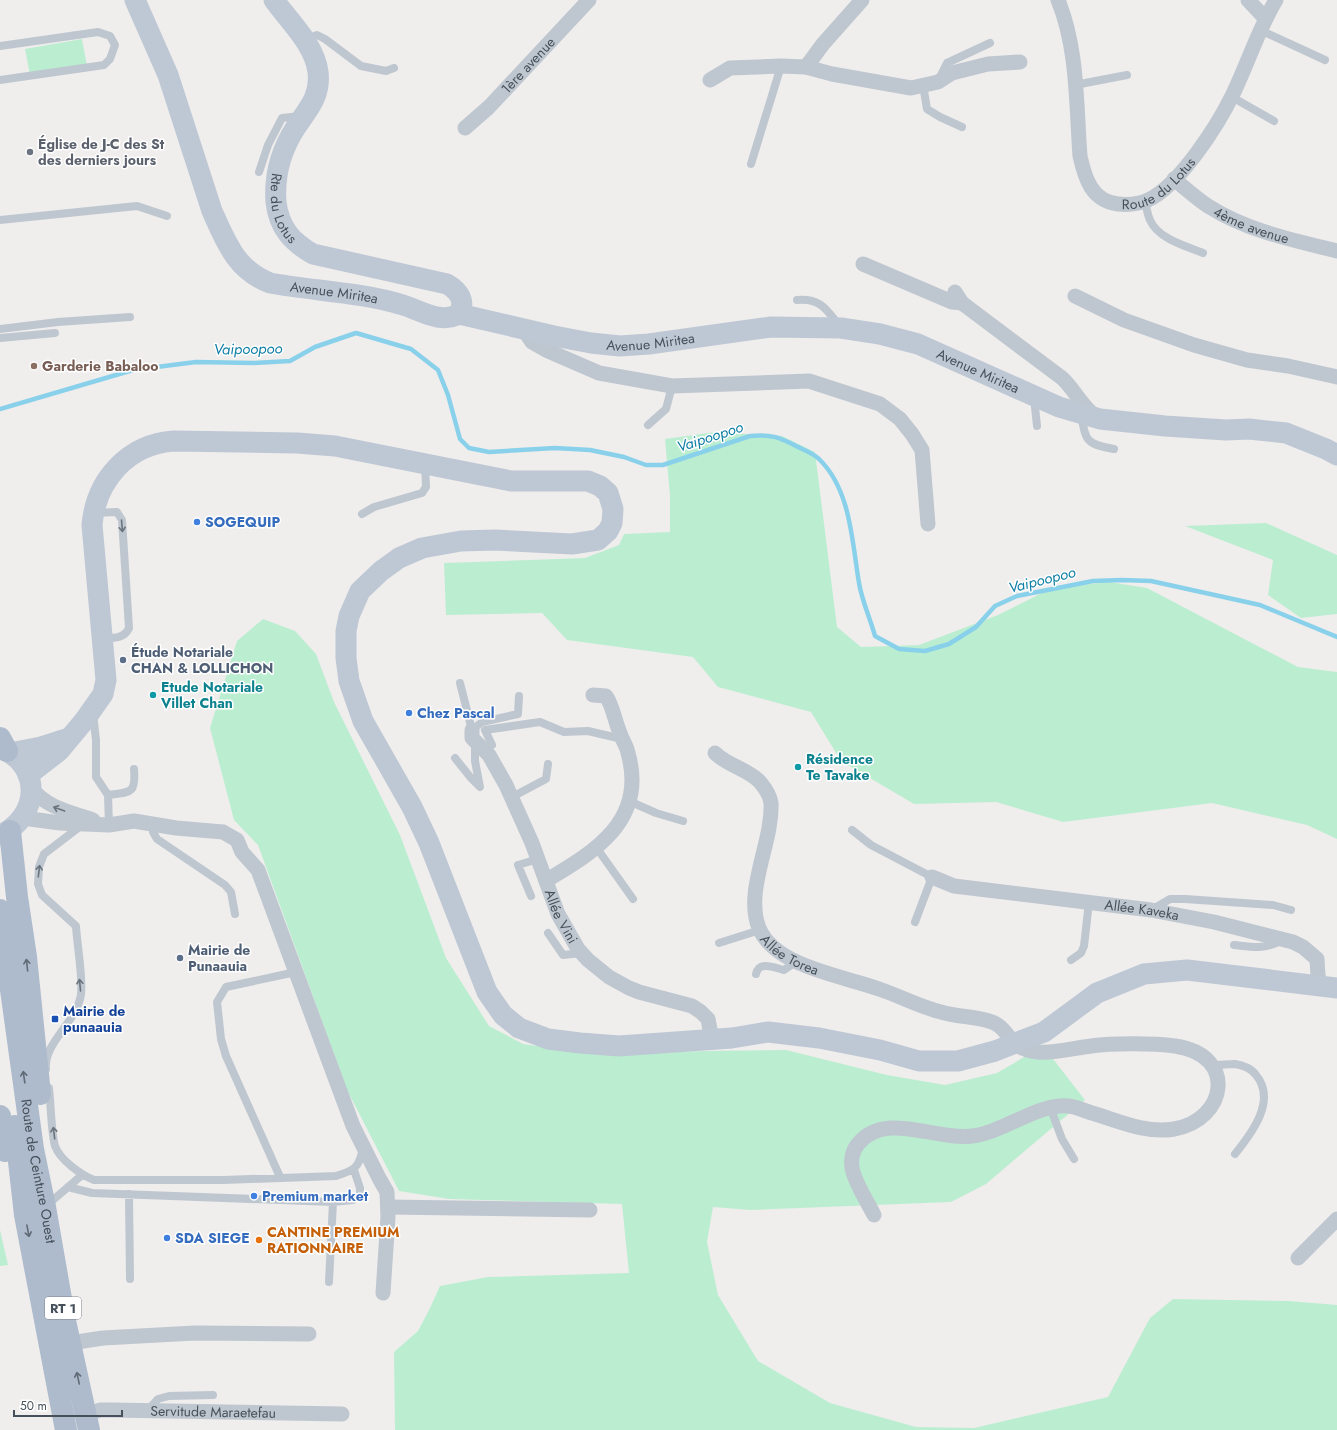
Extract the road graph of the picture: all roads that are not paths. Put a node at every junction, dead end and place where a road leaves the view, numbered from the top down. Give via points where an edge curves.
1 (135, 0) edge
2 (274, 0) edge
3 (589, 0) edge
4 (862, 0) edge
5 (1058, 0) edge
6 (1248, 0) edge
7 (1276, 0) edge
8 (1262, 24) junction
9 (305, 42) junction
10 (990, 43) dead end
11 (0, 46) edge
12 (1325, 60) dead end
13 (1020, 62) dead end
14 (781, 66) junction
15 (806, 67) junction
16 (394, 68) dead end
17 (1127, 74) dead end
18 (0, 80) edge
19 (710, 80) dead end
20 (938, 82) junction
21 (923, 85) junction
22 (1075, 85) junction
23 (1232, 97) junction
24 (306, 115) junction
25 (1274, 121) dead end
26 (962, 127) dead end
27 (465, 128) dead end
28 (751, 164) dead end
29 (259, 172) dead end
30 (1174, 179) junction
31 (1145, 202) junction
32 (167, 216) dead end
33 (0, 220) edge
34 (1337, 251) edge
35 (1203, 253) dead end
36 (863, 264) dead end
37 (1075, 296) dead end
38 (797, 300) dead end
39 (459, 314) junction
40 (130, 317) dead end
41 (841, 328) junction
42 (0, 329) edge
43 (524, 330) junction
44 (56, 333) dead end
45 (0, 338) edge
46 (1337, 377) edge
47 (672, 386) junction
48 (1036, 398) junction
49 (1090, 416) junction
50 (648, 425) dead end
51 (1037, 426) dead end
52 (1114, 448) dead end
53 (1337, 456) edge
54 (425, 463) junction
55 (93, 513) junction
56 (362, 514) dead end
57 (928, 524) dead end
58 (102, 638) junction
59 (460, 683) dead end
60 (593, 695) dead end
61 (519, 696) dead end
62 (92, 708) junction
63 (474, 736) junction
64 (68, 738) junction
65 (622, 739) junction
66 (492, 745) dead end
67 (4, 747) edge
68 (715, 753) dead end
69 (456, 758) dead end
70 (548, 764) dead end
71 (134, 769) dead end
72 (30, 782) junction
73 (108, 795) junction
74 (512, 797) junction
75 (629, 801) junction
76 (683, 821) dead end
77 (83, 824) junction
78 (154, 824) junction
79 (109, 825) junction
80 (11, 828) edge
81 (852, 830) dead end
82 (596, 847) junction
83 (538, 858) junction
84 (932, 877) junction
85 (547, 880) junction
86 (531, 896) dead end
87 (633, 899) dead end
88 (1089, 902) junction
89 (0, 910) edge
90 (1151, 910) junction
91 (1291, 910) dead end
92 (235, 914) dead end
93 (915, 922) dead end
94 (760, 930) junction
95 (548, 933) dead end
96 (1283, 939) junction
97 (719, 943) dead end
98 (1234, 946) dead end
99 (582, 953) junction
100 (1071, 960) dead end
101 (797, 961) junction
102 (296, 972) junction
103 (756, 974) dead end
104 (1330, 987) edge
105 (30, 993) junction
106 (0, 1009) edge
107 (712, 1040) junction
108 (1013, 1044) junction
109 (46, 1064) junction
110 (1214, 1065) junction
111 (1050, 1107) junction
112 (0, 1116) edge
113 (364, 1147) junction
114 (1236, 1154) dead end
115 (1074, 1159) dead end
116 (354, 1170) junction
117 (82, 1175) junction
118 (280, 1178) junction
119 (41, 1185) junction
120 (68, 1187) junction
121 (21, 1192) junction
122 (129, 1194) junction
123 (333, 1202) junction
124 (388, 1206) junction
125 (45, 1207) junction
126 (590, 1210) dead end
127 (874, 1215) dead end
128 (1337, 1219) edge
129 (1298, 1258) dead end
130 (130, 1279) dead end
131 (329, 1282) dead end
132 (383, 1294) dead end
133 (309, 1334) dead end
134 (70, 1343) junction
135 (213, 1394) dead end
136 (148, 1410) junction
137 (342, 1414) dead end
138 (87, 1423) edge
139 (66, 1430) edge

1 - 39 main road, Avenue Miritea via 168,75 212,211 230,250 247,271 270,283 402,304 440,318
2 - 9 main road, Rte du Lotus
3 - 27 street, 1ère avenue via 489,107
4 - 15 street
5 - 22 street, Route du Lotus via 1068,31
6 - 8 street
7 - 8 street, Route du Lotus
8 - 12 lane
8 - 23 street, Route du Lotus
9 - 16 lane via 306,38 317,36 325,39 361,66 386,71
9 - 24 main road, Rte du Lotus via 316,61 318,85
10 - 20 lane via 947,63
11 - 18 lane via 98,32 110,36 115,45 110,59 104,64
13 - 20 street via 988,64 952,73
14 - 15 street
14 - 19 street via 730,68
14 - 28 lane
15 - 21 street via 897,86 911,88
17 - 22 lane
20 - 21 street
21 - 26 lane via 927,109
22 - 31 street, Route du Lotus via 1080,156 1088,184 1095,194 1109,202 1125,205
23 - 25 lane
23 - 30 street, Route du Lotus via 1220,119
24 - 29 lane via 282,118 268,145
24 - 39 main road, Rte du Lotus via 296,127 276,171 278,214 294,242 313,254 447,284 459,293 462,305
30 - 31 street, Route du Lotus via 1158,195
30 - 34 street, 4ème avenue via 1208,205 1241,223 1274,235
31 - 35 lane via 1150,221 1156,230
32 - 33 lane via 137,206
36 - 49 street via 952,302 959,297 1062,378 1074,390
37 - 46 street via 1124,320 1194,345 1247,360
38 - 41 lane via 818,302
39 - 43 main road, Avenue Miritea
40 - 42 lane
41 - 43 main road, Avenue Miritea via 771,327 620,346
41 - 48 main road, Avenue Miritea via 880,334 918,344
43 - 47 street via 532,342 599,373
44 - 45 lane
47 - 50 lane via 666,409
47 - 57 street via 809,381 880,404 900,420 922,450
48 - 49 main road, Avenue Miritea
48 - 51 lane
49 - 52 lane via 1085,436 1095,446
49 - 53 main road, Avenue Miritea via 1165,426 1286,433 1326,448
54 - 55 main road via 316,444 163,442 147,446 130,455 115,469 101,490
54 - 56 lane via 426,487 422,493 374,507
54 - 107 main road via 512,481 588,481 608,493 614,513 608,531 598,540 589,543 461,541 433,545 411,552 372,578 358,596 349,616 346,658 354,700 429,843 487,992 494,1004 511,1022 548,1039 619,1046
55 - 58 main road
55 -> 58 lane via 117,512 122,520 129,628 121,636
58 - 62 main road via 106,680 103,695
59 - 63 lane
60 - 65 street via 606,696 610,701
61 - 63 lane via 518,714 482,722
62 - 64 main road
62 - 73 lane via 96,740 96,777
63 - 69 lane via 480,787
63 - 74 street, Allée Vini via 489,755
64 - 67 main road via 41,747
64 - 72 main road
65 - 66 lane via 588,731 564,732 540,722 484,730
65 - 75 street via 628,753 632,777
67 - 72 main road via 18,759
68 - 94 street, Allée Torea via 722,760 752,774 769,794 771,804 768,834 756,894 756,917
70 - 74 lane via 546,779
71 - 73 lane via 133,789 130,792
79 -> 72 street via 50,805 39,798
72 - 80 main road via 31,802
73 - 79 lane
74 - 83 street, Allée Vini
75 - 76 lane
75 - 82 street via 618,826
77 - 79 street
77 - 80 street via 39,821
109 -> 77 lane via 50,1049 65,1030 81,994 76,926 42,895 38,884 39,867 44,854
78 - 79 street via 134,821
78 - 92 lane via 153,832 157,839 225,885 231,892
78 - 102 street via 223,832 237,840 242,852 258,870
105 -> 80 main road
81 - 84 lane, Allée Kaveka via 871,845
82 - 85 street
82 - 87 lane
83 - 85 street, Allée Vini
83 - 86 lane via 518,865
84 - 88 street, Allée Kaveka via 954,886
84 - 93 lane
85 - 99 street, Allée Vini via 550,897 558,914
88 - 90 street, Allée Kaveka
88 - 100 lane via 1084,946 1081,953
119 -> 89 main road, Route de Ceinture Ouest / RT 1 via 32,1142
90 - 91 lane via 1170,900 1185,899 1273,905
90 - 96 street, Allée Kaveka
94 - 97 lane
94 - 101 street, Allée Torea via 775,949
95 - 99 lane via 563,955
96 - 98 lane via 1272,946 1261,948
96 - 104 street, Allée Kaveka via 1303,947 1317,959 1318,976
99 - 107 street, Allée Vini via 609,977 629,988 692,1006 701,1012 708,1019
101 - 103 lane via 784,970 761,966
101 - 108 street, Allée Torea via 942,1013 990,1021 1000,1026
102 - 113 street via 333,1074
102 - 118 lane via 226,987 217,1002 221,1039 226,1056
104 - 108 main road via 1187,970 1144,974 1097,993 1044,1032
105 - 109 lane via 40,1007
105 - 119 main road via 44,1130
106 - 121 main road, Route de Ceinture Ouest / RT 1
107 - 108 main road via 768,1032 819,1038 919,1061 958,1061 995,1052
108 - 110 street via 1040,1053 1096,1045 1173,1046 1195,1050
117 -> 109 lane via 71,1167 56,1148
110 - 111 street via 1219,1086 1214,1102 1208,1112 1177,1129 1159,1131 1135,1128 1070,1106
110 - 114 lane via 1236,1064 1253,1070 1262,1082 1264,1098 1261,1113 1252,1133
111 - 115 lane via 1062,1139
111 - 127 street via 976,1136 953,1138 899,1127 886,1127 871,1133 860,1140 853,1151 851,1162 853,1172
112 - 121 main road via 7,1163
113 - 116 lane via 361,1161
113 - 124 street via 387,1192
116 - 118 lane via 336,1176
116 - 123 lane via 360,1195 353,1200
117 - 118 lane via 94,1180
117 - 120 lane
119 - 125 main road, Route de Ceinture Ouest / RT 1
120 - 122 lane via 92,1193
120 - 125 lane
121 -> 139 main road, Route de Ceinture Ouest / RT 1
122 - 123 lane
122 - 130 lane
123 - 131 lane
124 - 126 street
124 - 132 street
125 - 134 main road, Route de Ceinture Ouest / RT 1
128 - 129 street
133 - 134 street via 195,1333 103,1338
138 -> 134 main road, Route de Ceinture Ouest / RT 1
135 - 136 lane via 169,1396 158,1399
136 - 137 street, Servitude Maraetefau
136 - 138 street, Servitude Maraetefau via 100,1410

